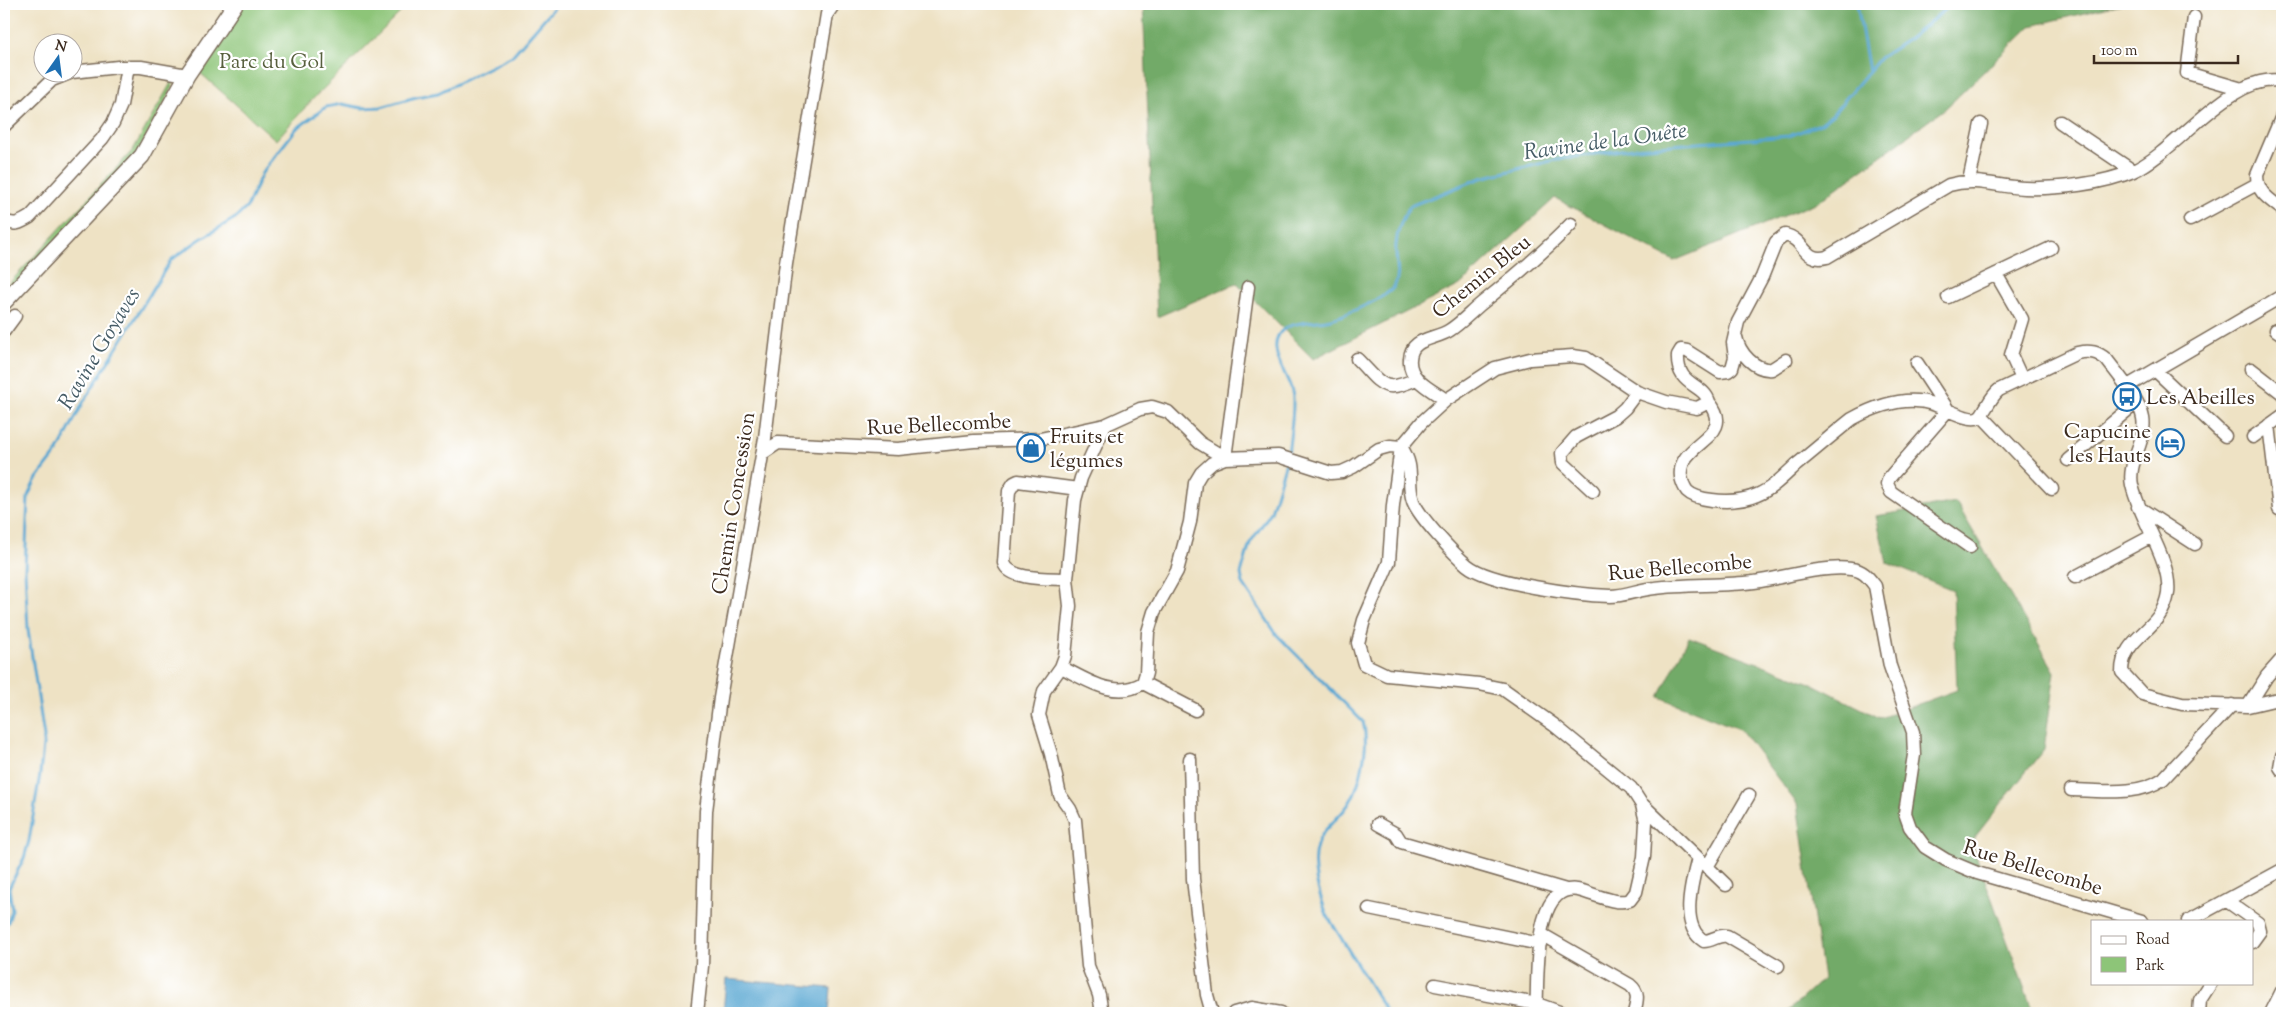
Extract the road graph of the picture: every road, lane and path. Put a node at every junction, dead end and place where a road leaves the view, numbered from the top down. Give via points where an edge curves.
1 (235, 4) edge
2 (834, 4) edge
3 (2194, 17) dead end
4 (128, 67) junction
5 (82, 71) edge
6 (187, 75) junction
7 (2282, 81) edge
8 (50, 82) edge
9 (2242, 90) junction
10 (2282, 116) edge
11 (2060, 122) dead end
12 (1981, 124) dead end
13 (4, 126) edge
14 (2133, 171) junction
15 (1969, 181) junction
16 (2257, 184) junction
17 (2282, 209) edge
18 (4, 220) edge
19 (2190, 220) dead end
20 (1571, 224) dead end
21 (2051, 248) dead end
22 (1996, 274) junction
23 (1248, 287) dead end
24 (1948, 296) dead end
25 (2282, 296) edge
26 (4, 302) edge
27 (16, 316) dead end
28 (4, 331) edge
29 (1735, 332) junction
30 (1357, 359) dead end
31 (1786, 360) dead end
32 (1917, 363) dead end
33 (2251, 369) dead end
34 (2155, 370) junction
35 (1416, 379) junction
36 (2022, 379) junction
37 (2126, 387) junction
38 (1637, 392) junction
39 (2282, 393) edge
40 (1446, 400) junction
41 (1709, 402) junction
42 (2136, 403) junction
43 (1948, 410) junction
44 (1982, 416) junction
45 (2282, 416) edge
46 (1105, 425) junction
47 (2269, 425) junction
48 (2225, 436) dead end
49 (2253, 437) dead end
50 (1401, 447) junction
51 (763, 453) junction
52 (1224, 458) junction
53 (2068, 460) dead end
54 (1078, 489) junction
55 (2052, 489) dead end
56 (1593, 491) dead end
57 (2138, 507) junction
58 (2279, 509) dead end
59 (2152, 536) junction
60 (2195, 544) dead end
61 (1970, 547) dead end
62 (2075, 577) dead end
63 (1067, 579) junction
64 (2282, 659) edge
65 (1061, 668) junction
66 (1143, 683) junction
67 (2282, 698) edge
68 (2232, 705) junction
69 (2248, 706) junction
70 (1195, 710) dead end
71 (2282, 756) edge
72 (1190, 759) dead end
73 (2282, 770) edge
74 (2071, 790) dead end
75 (1749, 795) dead end
76 (1642, 805) junction
77 (1378, 824) dead end
78 (1702, 862) junction
79 (2282, 870) edge
80 (1726, 885) dead end
81 (1566, 890) junction
82 (2227, 901) junction
83 (1369, 909) dead end
84 (2139, 920) edge
85 (2190, 920) edge
86 (2254, 920) edge
87 (2254, 920) edge
88 (1541, 939) junction
89 (2254, 939) edge
90 (1778, 966) dead end
91 (1435, 984) dead end
92 (2210, 984) edge
93 (2282, 991) edge
94 (1536, 1009) edge
95 (697, 1013) edge
96 (1102, 1013) edge
97 (1212, 1013) edge
98 (1234, 1013) edge
99 (1281, 1013) edge
100 (1562, 1013) edge
101 (1634, 1013) edge
102 (2199, 1013) edge
103 (2271, 1013) edge

1 - 6 main road
2 - 51 street, Chemin Concession via 827,14 786,263
3 - 9 street via 2187,73
4 - 5 street
4 - 6 street
4 - 18 street via 121,104 102,139 30,217 20,224
6 - 26 main road via 134,167
7 - 9 street via 2260,82
8 - 13 street
9 - 14 street
10 - 16 street via 2257,175
11 - 14 street
12 - 15 street
14 - 15 street via 2073,186 2047,188
15 - 29 street via 1950,185 1827,257 1809,256 1790,236 1780,238
16 - 17 street via 2265,197
16 - 19 street
20 - 35 street, Chemin Bleu via 1538,258 1452,329 1415,345 1410,358
21 - 22 street
22 - 24 street
22 - 36 street via 2022,319 2011,355
23 - 52 street
25 - 34 street
27 - 28 street
29 - 31 street via 1740,348 1760,368 1772,369
29 - 41 street via 1735,357 1728,371 1712,369 1687,351 1681,350 1678,355 1680,371 1686,381 1703,393
30 - 35 street via 1388,387 1399,387
32 - 43 street
33 - 39 street
34 - 37 street
34 - 48 street
35 - 40 street
36 - 37 street via 2077,353 2094,352 2107,360
36 - 44 street via 1992,396
37 - 42 street
38 - 40 street via 1586,358 1573,356 1530,359 1495,368
38 - 41 street via 1697,408
38 - 56 street via 1616,416 1576,437 1562,453 1563,463
40 - 50 street
41 - 43 street via 1716,411 1718,422 1714,431 1686,456 1681,472 1687,490 1694,496 1723,501 1743,500 1769,488 1852,418 1867,410 1913,400
42 - 53 street
42 - 57 street via 2144,425 2131,472
43 - 44 street via 1972,419
43 - 61 street via 1887,484 1891,492
44 - 55 street
45 - 47 street
46 - 51 street, Rue Bellecombe via 1040,439 974,441 898,449 778,443
46 - 52 street, Rue Bellecombe via 1140,409 1161,408 1200,443
46 - 54 street
47 - 49 street
47 - 58 street
50 - 52 street via 1379,449 1342,472 1331,473 1278,456
50 - 76 street via 1392,505 1389,562 1364,620 1358,643 1364,664 1387,675 1504,689 1631,788
50 - 84 street, Rue Bellecombe via 1409,458 1412,492 1419,512 1467,565 1486,575 1534,587 1612,596 1654,588 1753,582 1838,568 1852,569 1867,576 1875,586 1890,666 1913,732 1914,755 1905,813 1910,827 1925,847 1977,873
51 - 95 street, Chemin Concession via 720,698 707,802 702,966
52 - 66 street via 1207,468 1195,483 1190,522 1177,571 1154,612 1148,632
54 - 63 street
54 - 63 street via 1018,481 1009,491 1006,569 1023,576
57 - 59 street
57 - 60 street
59 - 62 street
59 - 68 street via 2165,567 2168,592 2157,620 2125,654 2122,672 2142,694 2162,700 2182,704
63 - 65 street via 1070,606
64 - 69 street
65 - 66 street via 1099,686 1117,690 1132,689
65 - 96 street via 1044,691 1039,721 1060,794 1075,820 1088,966
66 - 70 street
67 - 69 street
68 - 69 street
68 - 74 street via 2162,779 2150,787 2137,791
71 - 73 street
72 - 97 street via 1193,880
75 - 78 street
76 - 78 street
76 - 81 street via 1646,822 1644,857 1634,896 1620,902 1579,890
77 - 81 street via 1396,834 1401,842
78 - 80 street
78 - 90 street via 1690,889 1692,930 1704,941 1727,936
79 - 82 street
81 - 88 street via 1550,902 1543,917
82 - 85 street
82 - 86 street
83 - 88 street
87 - 89 street via 2260,931
88 - 94 street
88 - 101 street via 1630,985 1638,998
91 - 94 street
92 - 102 street via 2200,1000
93 - 103 street
94 - 100 street
98 - 99 street via 1252,1008

